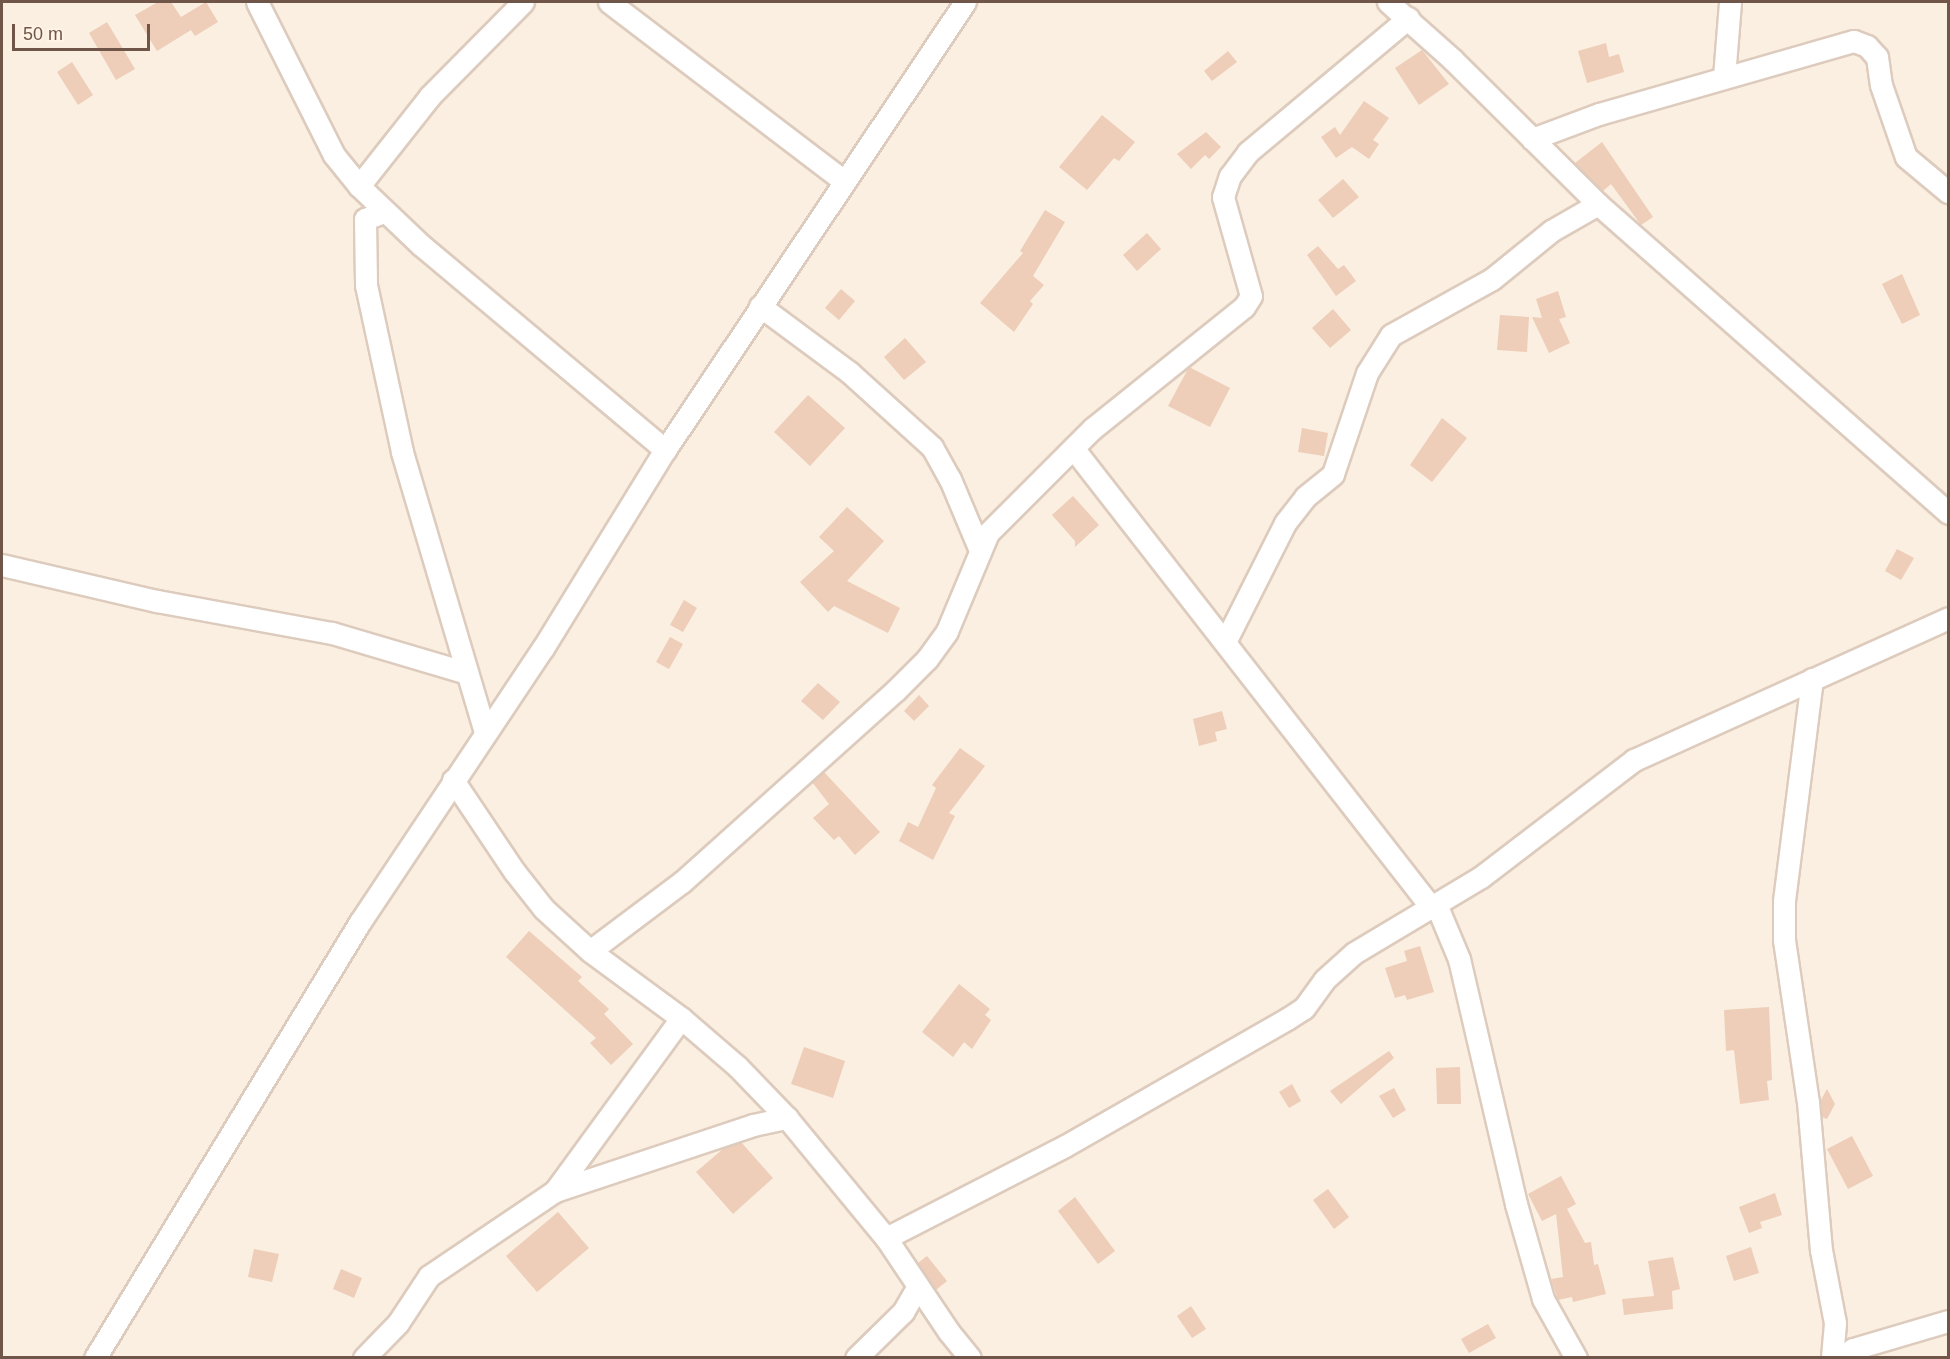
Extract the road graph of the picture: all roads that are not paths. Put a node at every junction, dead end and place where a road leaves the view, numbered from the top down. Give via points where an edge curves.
1 (257, 2) edge
2 (523, 2) edge
3 (609, 2) edge
4 (965, 2) edge
5 (1388, 2) edge
6 (1730, 2) edge
7 (1408, 18) junction
8 (1724, 77) junction
9 (1532, 139) junction
10 (844, 182) junction
11 (358, 186) junction
12 (1948, 192) edge
13 (1598, 204) junction
14 (384, 212) junction
15 (760, 306) junction
16 (1073, 448) junction
17 (665, 450) junction
18 (1948, 513) edge
19 (979, 549) junction
20 (2, 565) edge
21 (1948, 618) edge
22 (1225, 642) junction
23 (464, 672) junction
24 (1812, 679) junction
25 (485, 733) junction
26 (453, 780) junction
27 (1433, 906) junction
28 (590, 951) junction
29 (681, 1018) junction
30 (787, 1118) junction
31 (555, 1191) junction
32 (886, 1238) junction
33 (918, 1286) junction
34 (1948, 1322) edge
35 (96, 1358) edge
36 (364, 1358) edge
37 (856, 1358) edge
38 (970, 1358) edge
39 (1576, 1358) edge
40 (1832, 1358) edge
41 (1841, 1358) edge

1 - 11 street via 334,155
2 - 11 street via 430,96
3 - 10 street
4 - 10 street
5 - 7 street
6 - 8 street
7 - 9 street
7 - 16 street via 1248,152 1230,176 1223,197 1228,227 1251,296 1244,307
8 - 9 street
8 - 12 street via 1833,45 1854,41 1868,46 1877,57 1881,84 1906,157
9 - 13 street
10 - 15 street
11 - 14 street
13 - 18 street
13 - 22 street via 1551,231 1492,279 1391,335 1367,373 1333,474 1305,498 1285,524
14 - 17 street
14 - 23 street via 365,219 366,285 402,452
15 - 17 street
15 - 19 street via 849,372 932,447 950,478
16 - 19 street via 1008,511
16 - 22 street
17 - 25 street via 543,648
19 - 28 street via 962,603 927,659 682,882
20 - 23 street via 157,601 332,633
21 - 24 street
22 - 27 street via 1318,768
23 - 25 street
24 - 27 street via 1634,760 1481,877
24 - 40 street via 1784,901 1784,940 1808,1102 1821,1250 1835,1323
25 - 26 street
26 - 28 street via 514,872 544,909
26 - 35 street via 347,942
27 - 32 street via 1337,966 1304,1008 1287,1019 1065,1146
27 - 39 street via 1459,959 1516,1204 1543,1299
28 - 29 street
29 - 30 street via 738,1067
29 - 31 street
30 - 31 street via 753,1125
30 - 32 street
31 - 36 street via 429,1276 398,1323
32 - 33 street
33 - 37 street via 903,1312
33 - 38 street
34 - 41 street via 1852,1349

